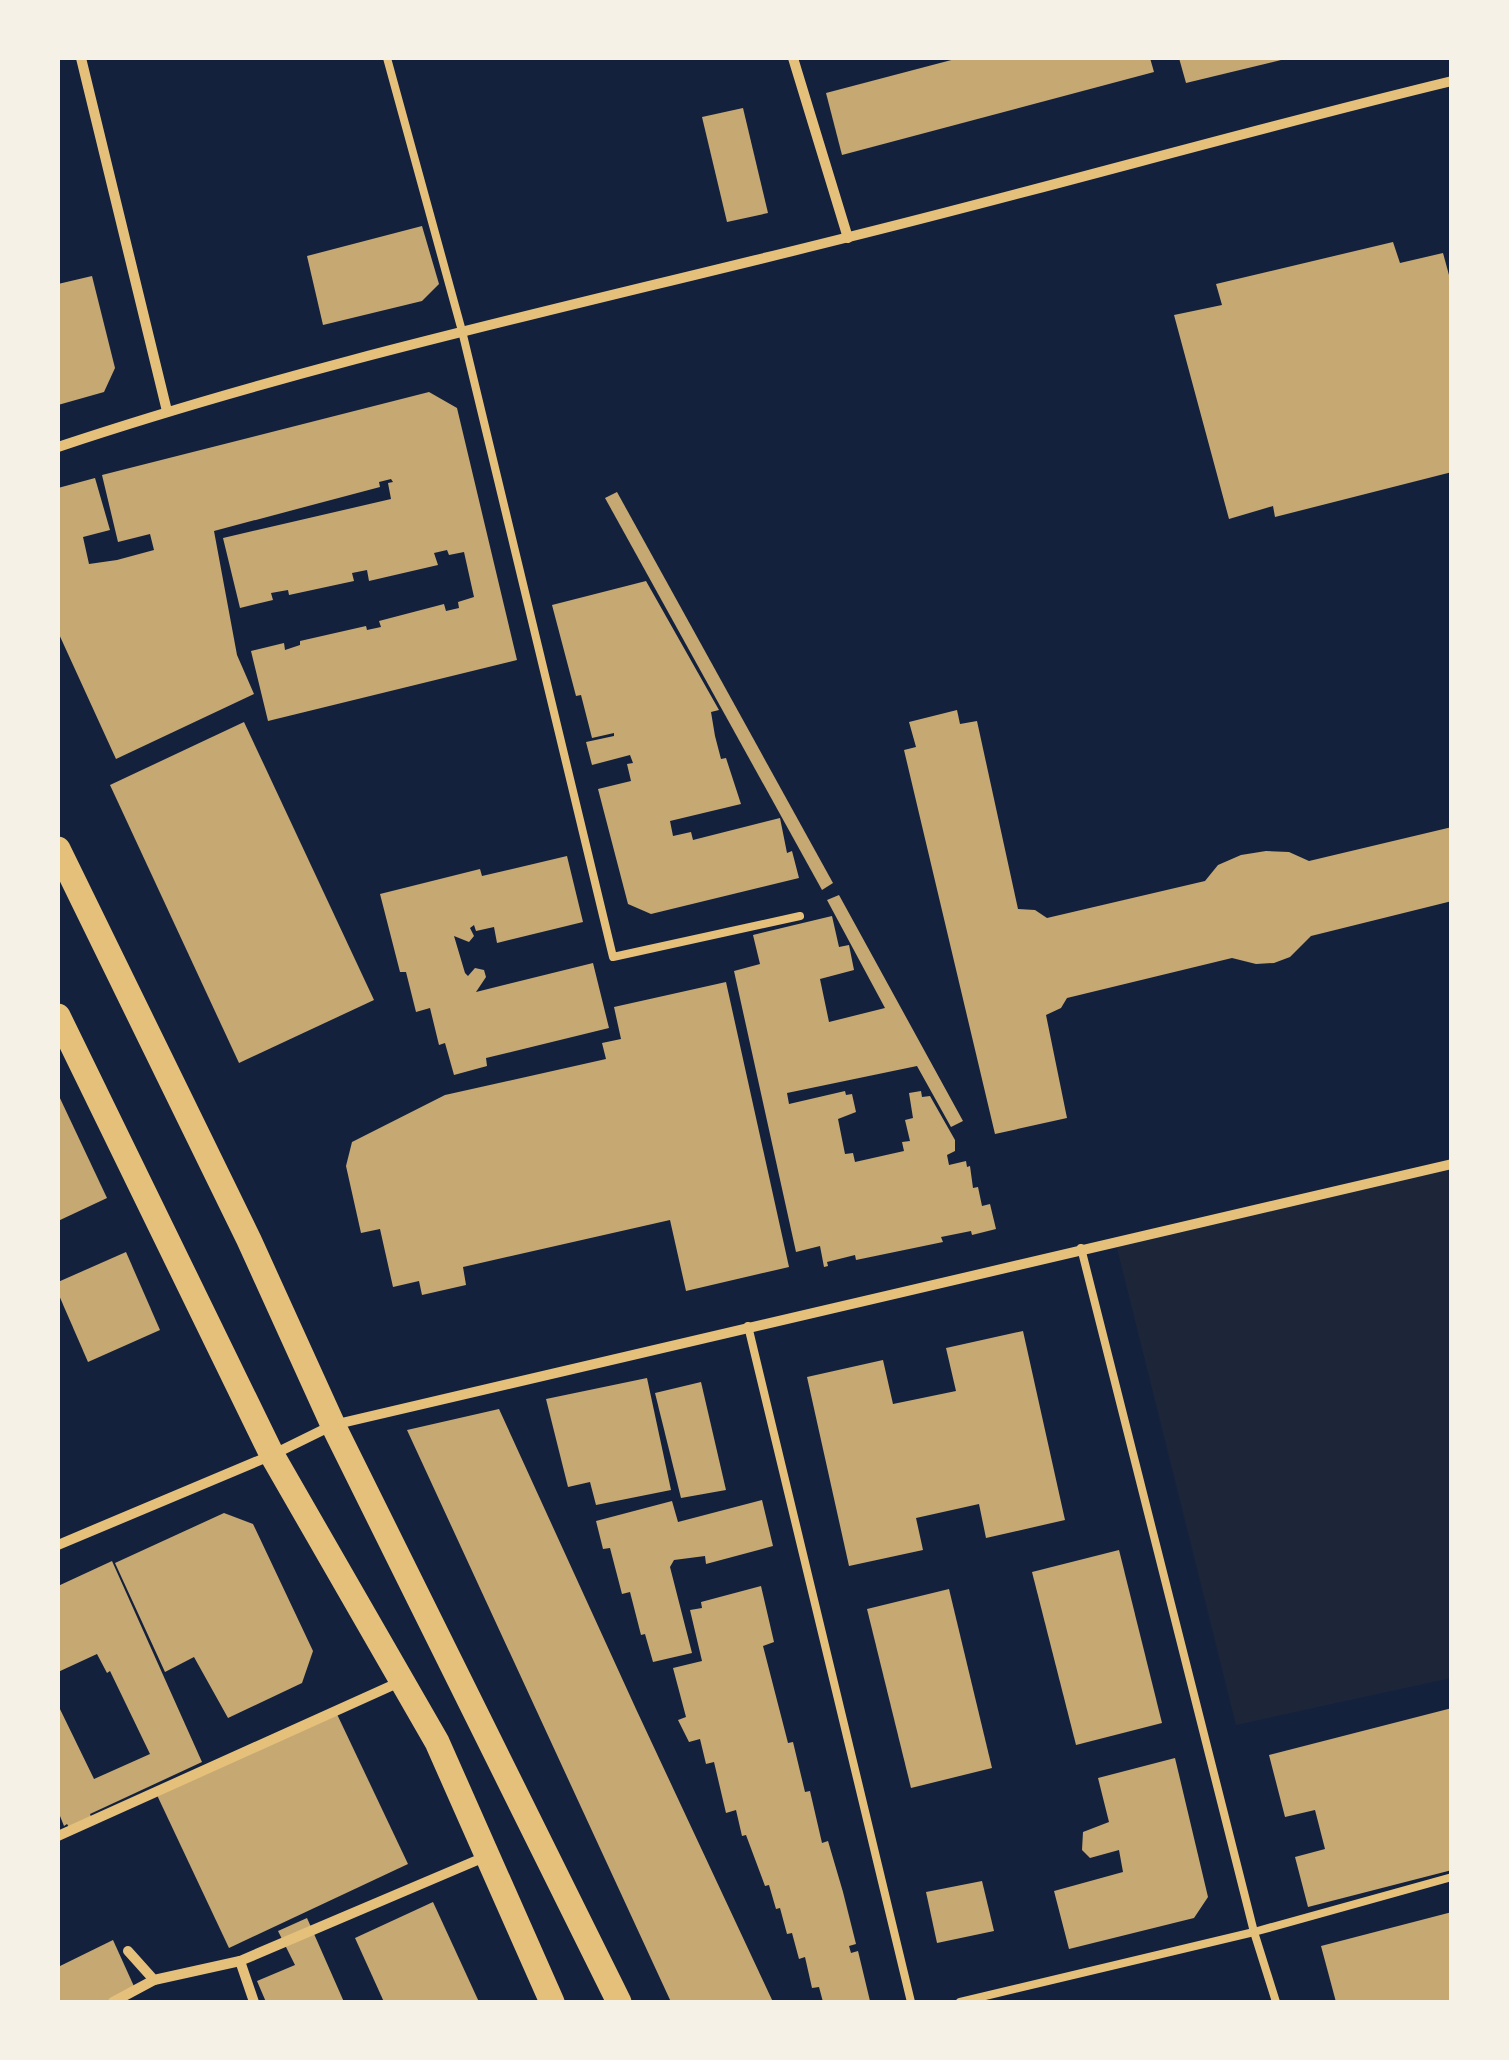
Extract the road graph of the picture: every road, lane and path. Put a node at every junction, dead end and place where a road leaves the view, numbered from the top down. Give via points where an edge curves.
1 (82, 58) edge
2 (387, 58) edge
3 (793, 58) edge
4 (1451, 84) edge
5 (848, 238) junction
6 (462, 331) junction
7 (166, 411) junction
8 (58, 447) edge
9 (58, 849) edge
10 (800, 916) dead end
11 (58, 1016) edge
12 (1452, 1164) edge
13 (1081, 1248) junction
14 (748, 1326) junction
15 (333, 1425) junction
16 (272, 1455) junction
17 (58, 1545) edge
18 (402, 1681) junction
19 (58, 1836) edge
20 (488, 1856) junction
21 (1452, 1877) edge
22 (1254, 1932) junction
23 (128, 1951) dead end
24 (240, 1961) junction
25 (154, 1980) junction
26 (113, 2002) edge
27 (254, 2002) edge
28 (552, 2002) edge
29 (619, 2002) edge
30 (912, 2002) edge
31 (960, 2002) edge
32 (1276, 2002) edge

1 - 7 street
2 - 6 lane
3 - 5 street
4 - 5 street
5 - 6 street
6 - 7 street
6 - 10 lane via 613,957
7 - 8 street
9 - 15 main road
11 - 16 main road
12 - 13 street
13 - 14 street
13 - 22 lane
14 - 15 street
14 - 30 lane
15 - 16 street
15 - 29 main road
16 - 17 street
16 - 18 main road
18 - 19 street
18 - 20 main road
20 - 24 street
20 - 28 main road
21 - 22 lane
22 - 31 lane
22 - 32 lane
23 - 25 street
24 - 25 street
24 - 27 street
25 - 26 street

